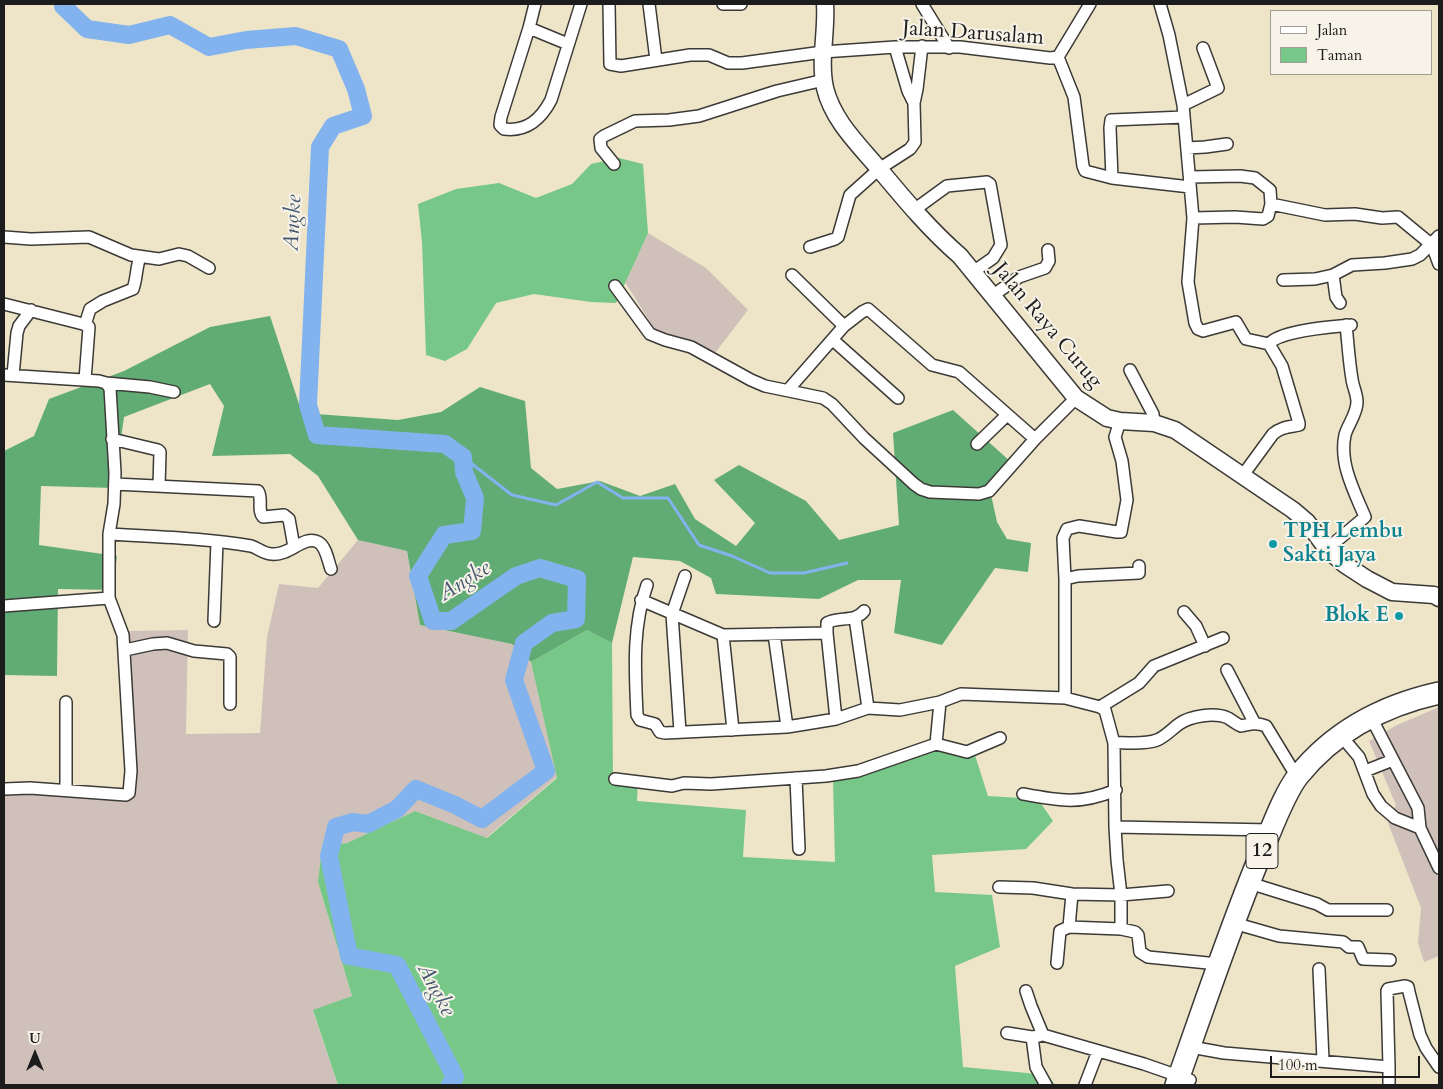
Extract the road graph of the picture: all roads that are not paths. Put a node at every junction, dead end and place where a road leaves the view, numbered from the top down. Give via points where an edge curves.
1 (535, 4) edge
2 (581, 4) edge
3 (609, 4) edge
4 (649, 4) edge
5 (723, 4) edge
6 (741, 4) edge
7 (825, 4) edge
8 (922, 4) edge
9 (1090, 4) edge
10 (1160, 4) edge
11 (529, 28) junction
12 (568, 44) junction
13 (922, 46) junction
14 (896, 47) junction
15 (949, 48) junction
16 (1203, 48) dead end
17 (823, 52) junction
18 (1058, 57) junction
19 (656, 60) junction
20 (824, 80) junction
21 (914, 103) junction
22 (1183, 105) junction
23 (1184, 117) junction
24 (1227, 144) dead end
25 (1187, 148) junction
26 (614, 164) dead end
27 (879, 168) junction
28 (1112, 178) junction
29 (1190, 182) junction
30 (1271, 204) junction
31 (914, 210) junction
32 (1193, 218) junction
33 (4, 237) edge
34 (1436, 241) edge
35 (810, 247) dead end
36 (1048, 250) dead end
37 (140, 257) junction
38 (1439, 264) edge
39 (209, 268) dead end
40 (973, 272) junction
41 (792, 275) dead end
42 (1333, 275) junction
43 (1283, 280) dead end
44 (616, 286) dead end
45 (992, 296) junction
46 (1340, 302) dead end
47 (4, 304) edge
48 (31, 310) junction
49 (85, 325) junction
50 (844, 326) junction
51 (833, 340) junction
52 (1269, 344) junction
53 (1130, 370) dead end
54 (9, 375) edge
55 (85, 380) junction
56 (106, 383) junction
57 (788, 390) junction
58 (174, 392) dead end
59 (898, 398) dead end
60 (1076, 398) junction
61 (1007, 414) junction
62 (1120, 422) junction
63 (1154, 423) junction
64 (1036, 438) junction
65 (112, 439) junction
66 (977, 444) dead end
67 (1243, 475) junction
68 (115, 484) junction
69 (158, 486) junction
70 (109, 534) junction
71 (217, 542) junction
72 (294, 547) junction
73 (1327, 549) junction
74 (1139, 566) dead end
75 (332, 569) dead end
76 (685, 576) dead end
77 (1065, 579) junction
78 (647, 585) dead end
79 (109, 598) junction
80 (1439, 598) edge
81 (641, 600) junction
82 (4, 606) edge
83 (1184, 612) dead end
84 (672, 614) junction
85 (214, 621) dead end
86 (827, 633) junction
87 (774, 634) junction
88 (723, 635) junction
89 (1224, 638) dead end
90 (1205, 646) junction
91 (125, 650) junction
92 (1228, 670) dead end
93 (1439, 693) edge
94 (1065, 698) junction
95 (66, 702) dead end
96 (940, 702) junction
97 (230, 704) dead end
98 (1439, 704) edge
99 (1100, 707) junction
100 (868, 708) junction
101 (836, 719) junction
102 (1254, 722) junction
103 (787, 727) junction
104 (1376, 727) junction
105 (734, 730) junction
106 (680, 732) junction
107 (1000, 738) dead end
108 (1114, 743) junction
109 (936, 744) junction
110 (1348, 744) junction
111 (1393, 760) junction
112 (1365, 771) junction
113 (1297, 777) junction
114 (796, 778) junction
115 (615, 780) dead end
116 (4, 789) edge
117 (66, 790) junction
118 (1116, 790) junction
119 (1023, 794) dead end
120 (1115, 827) junction
121 (1420, 828) junction
122 (1271, 830) junction
123 (799, 849) dead end
124 (1439, 868) edge
125 (1259, 886) junction
126 (999, 887) dead end
127 (1168, 891) dead end
128 (1072, 894) junction
129 (1121, 895) junction
130 (1387, 910) dead end
131 (1244, 926) junction
132 (1069, 927) junction
133 (1121, 929) junction
134 (1390, 960) dead end
135 (1057, 963) dead end
136 (1218, 964) junction
137 (1319, 969) dead end
138 (1026, 991) dead end
139 (1007, 1033) dead end
140 (1038, 1036) junction
141 (1196, 1048) junction
142 (1098, 1051) junction
143 (1323, 1060) junction
144 (1389, 1066) junction
145 (1439, 1067) edge
146 (1184, 1082) edge
147 (1046, 1085) edge
148 (1085, 1085) edge
149 (1389, 1085) edge

1 - 11 street
2 - 12 street
3 - 19 street, Jalan Darusalam via 610,64 621,66
4 - 19 street
5 - 6 street
7 - 17 main road, Jalan Raya Curug
8 - 15 street
9 - 18 street, Jalan Darusalam
10 - 22 street
11 - 12 street
11 - 12 street via 501,117 500,125 504,129 533,124 546,109
13 - 14 street, Jalan Darusalam
13 - 15 street, Jalan Darusalam
13 - 21 street
14 - 17 street, Jalan Darusalam
14 - 21 street
15 - 18 street, Jalan Darusalam
16 - 22 street via 1218,88
17 - 19 street, Jalan Darusalam via 742,63 728,63 709,55
17 - 20 main road, Jalan Raya Curug
18 - 28 street via 1074,97 1085,171
20 - 26 street via 699,116 635,121 600,139 602,151
20 - 27 main road, Jalan Raya Curug via 841,123
21 - 27 street via 914,142 910,149
22 - 23 street
23 - 25 street
23 - 28 street via 1111,120
24 - 25 street
25 - 29 street
27 - 31 main road, Jalan Raya Curug
27 - 35 street via 850,195 838,236
28 - 29 street
29 - 30 street via 1240,176 1255,178 1270,190
29 - 32 street
30 - 32 street via 1268,216 1262,219
30 - 34 street via 1325,214 1398,217
31 - 40 main road, Jalan Raya Curug
31 - 40 street via 947,186 990,184 1001,245 993,258
32 - 52 street via 1188,282 1198,329 1203,331 1236,322 1246,339
33 - 37 street via 89,237
34 - 38 street
34 - 42 street via 1412,259 1352,265
36 - 45 street via 1049,261 1045,268 1019,276
37 - 39 street via 183,254
37 - 49 street via 133,289 90,309
40 - 45 main road, Jalan Raya Curug
41 - 50 street
42 - 43 street
42 - 46 street via 1336,297
44 - 57 street via 650,334 691,347 765,386
45 - 60 main road, Jalan Raya Curug
47 - 48 street
48 - 49 street
48 - 54 street via 19,326
49 - 55 street via 88,327
50 - 51 street
50 - 61 street via 868,309 932,365 959,372
51 - 57 street
51 - 59 street
52 - 67 street via 1282,366 1299,425 1278,429
52 - 73 street via 1284,336 1348,325 1352,382 1357,402 1343,448 1347,471 1365,517
53 - 63 street via 1153,414
54 - 55 street
55 - 56 street
56 - 58 street
56 - 65 street via 111,393
57 - 64 street via 823,398 832,404 914,484 930,492 979,494 989,491
60 - 62 main road, Jalan Raya Curug via 1099,414
60 - 64 street
61 - 64 street
61 - 66 street
62 - 63 main road, Jalan Raya Curug
62 - 77 street via 1115,437 1122,460 1127,500 1121,532 1079,526 1067,529 1063,538
63 - 67 main road, Jalan Raya Curug via 1175,430
65 - 68 street
65 - 69 street via 160,452
67 - 73 main road, Jalan Raya Curug via 1302,517
68 - 69 street
68 - 70 street
69 - 72 street via 258,492 260,513 264,517 284,516 289,519
70 - 71 street
70 - 79 street
71 - 72 street via 252,546 271,554 286,553
71 - 85 street
72 - 75 street via 316,541 321,544
73 - 80 main road, Jalan Raya Curug via 1357,573 1385,589
74 - 77 street via 1139,573
76 - 84 street
77 - 94 street
78 - 81 street
79 - 82 street
79 - 91 street via 123,634
81 - 84 street
81 - 106 street via 635,658 637,715 640,720 655,724 660,732
83 - 90 street via 1196,626
84 - 88 street
84 - 106 street
86 - 87 street
86 - 100 street via 827,623 832,620 860,614
86 - 101 street
87 - 88 street
87 - 103 street
88 - 105 street
89 - 90 street
90 - 99 street via 1154,666 1139,682
91 - 97 street via 167,643 194,651 227,654 230,657
91 - 117 street via 131,771 129,793
92 - 102 street
93 - 113 highway, 12 via 1402,703 1370,717 1335,740
94 - 96 street via 961,694
94 - 99 street
95 - 117 street
96 - 100 street via 900,710
96 - 109 street
98 - 104 highway, 12 via 1406,713
99 - 108 street via 1107,715
100 - 101 street
101 - 103 street
102 - 108 street via 1241,726 1221,716 1196,716 1180,723 1158,740
102 - 113 street via 1266,726
103 - 105 street
104 - 110 highway, 12
104 - 111 street
105 - 106 street
107 - 109 street via 967,752
108 - 118 street
109 - 114 street via 858,771
110 - 112 street
110 - 125 highway, 12 via 1308,784 1296,803
111 - 112 street
111 - 121 street via 1418,808
112 - 121 street via 1381,806 1395,818
113 - 122 highway, 12
114 - 115 street via 672,786
114 - 123 street
116 - 117 street
118 - 119 street via 1088,800 1070,801
118 - 120 street
120 - 122 street
120 - 129 street
121 - 124 street
122 - 136 highway, 12
125 - 130 street via 1328,910
125 - 131 highway, 12
126 - 128 street
127 - 129 street
128 - 129 street
128 - 132 street
129 - 133 street
131 - 134 street via 1279,936 1343,942 1349,947 1358,947 1363,959
131 - 141 highway, 12
132 - 133 street
132 - 135 street via 1060,931
133 - 136 street via 1138,935 1140,952 1148,957
136 - 141 highway, 12
137 - 143 street
138 - 140 street
139 - 140 street
140 - 142 street
140 - 147 street via 1036,1067
141 - 143 street
141 - 146 highway, 12
142 - 146 street via 1144,1064
142 - 148 street
143 - 144 street
144 - 145 street via 1387,991 1405,986 1408,987 1420,1035
144 - 149 street

